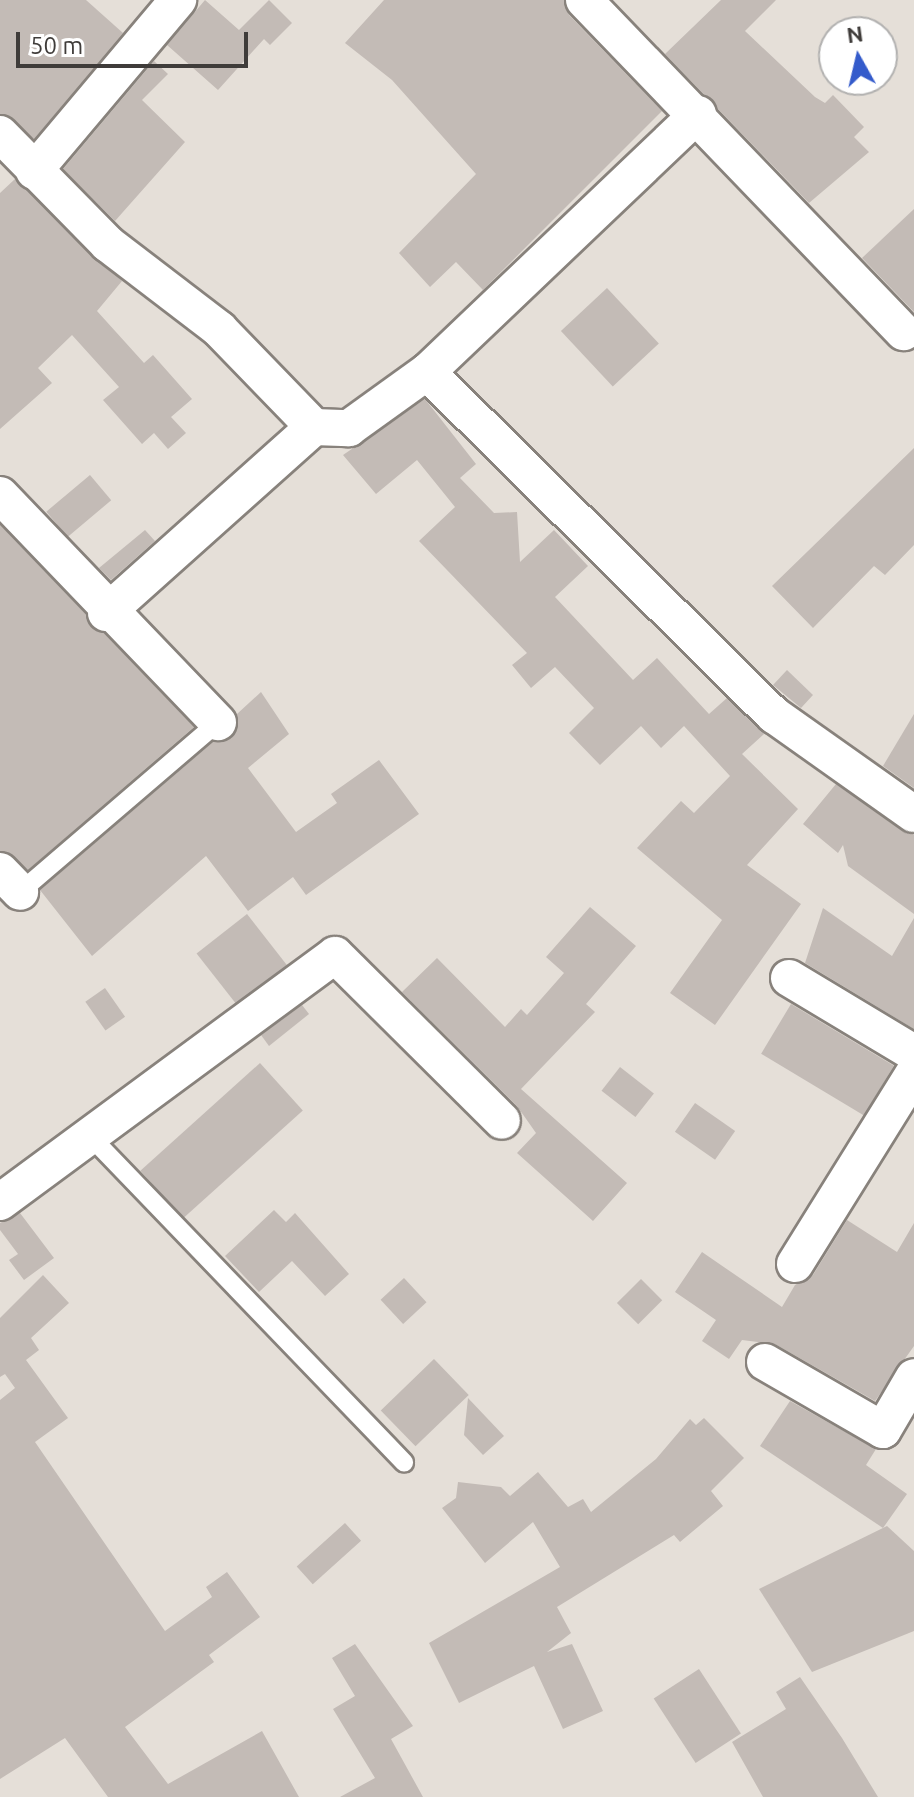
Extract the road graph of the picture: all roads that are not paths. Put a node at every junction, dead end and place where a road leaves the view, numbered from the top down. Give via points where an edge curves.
1 (178, 0) edge
2 (584, 0) edge
3 (698, 114) junction
4 (13, 157) edge
5 (904, 332) dead end
6 (427, 372) junction
7 (314, 427) junction
8 (0, 495) edge
9 (106, 613) junction
10 (218, 722) joint
11 (914, 814) edge
12 (10, 882) edge
13 (789, 978) dead end
14 (914, 1053) edge
15 (914, 1073) edge
16 (502, 1121) dead end
17 (90, 1136) junction
18 (0, 1202) edge
19 (795, 1264) dead end
20 (765, 1362) dead end
21 (914, 1377) edge
22 (404, 1462) dead end

1 - 4 street
2 - 3 street
3 - 5 street
3 - 6 street
4 - 7 street via 108,244 219,329
6 - 7 street via 349,428
6 - 11 street via 774,715
7 - 9 street
8 - 9 street
9 - 10 street
10 - 12 lane
13 - 14 street
15 - 19 street
16 - 17 street via 335,955
17 - 18 street
17 - 22 lane
20 - 21 street via 883,1430

